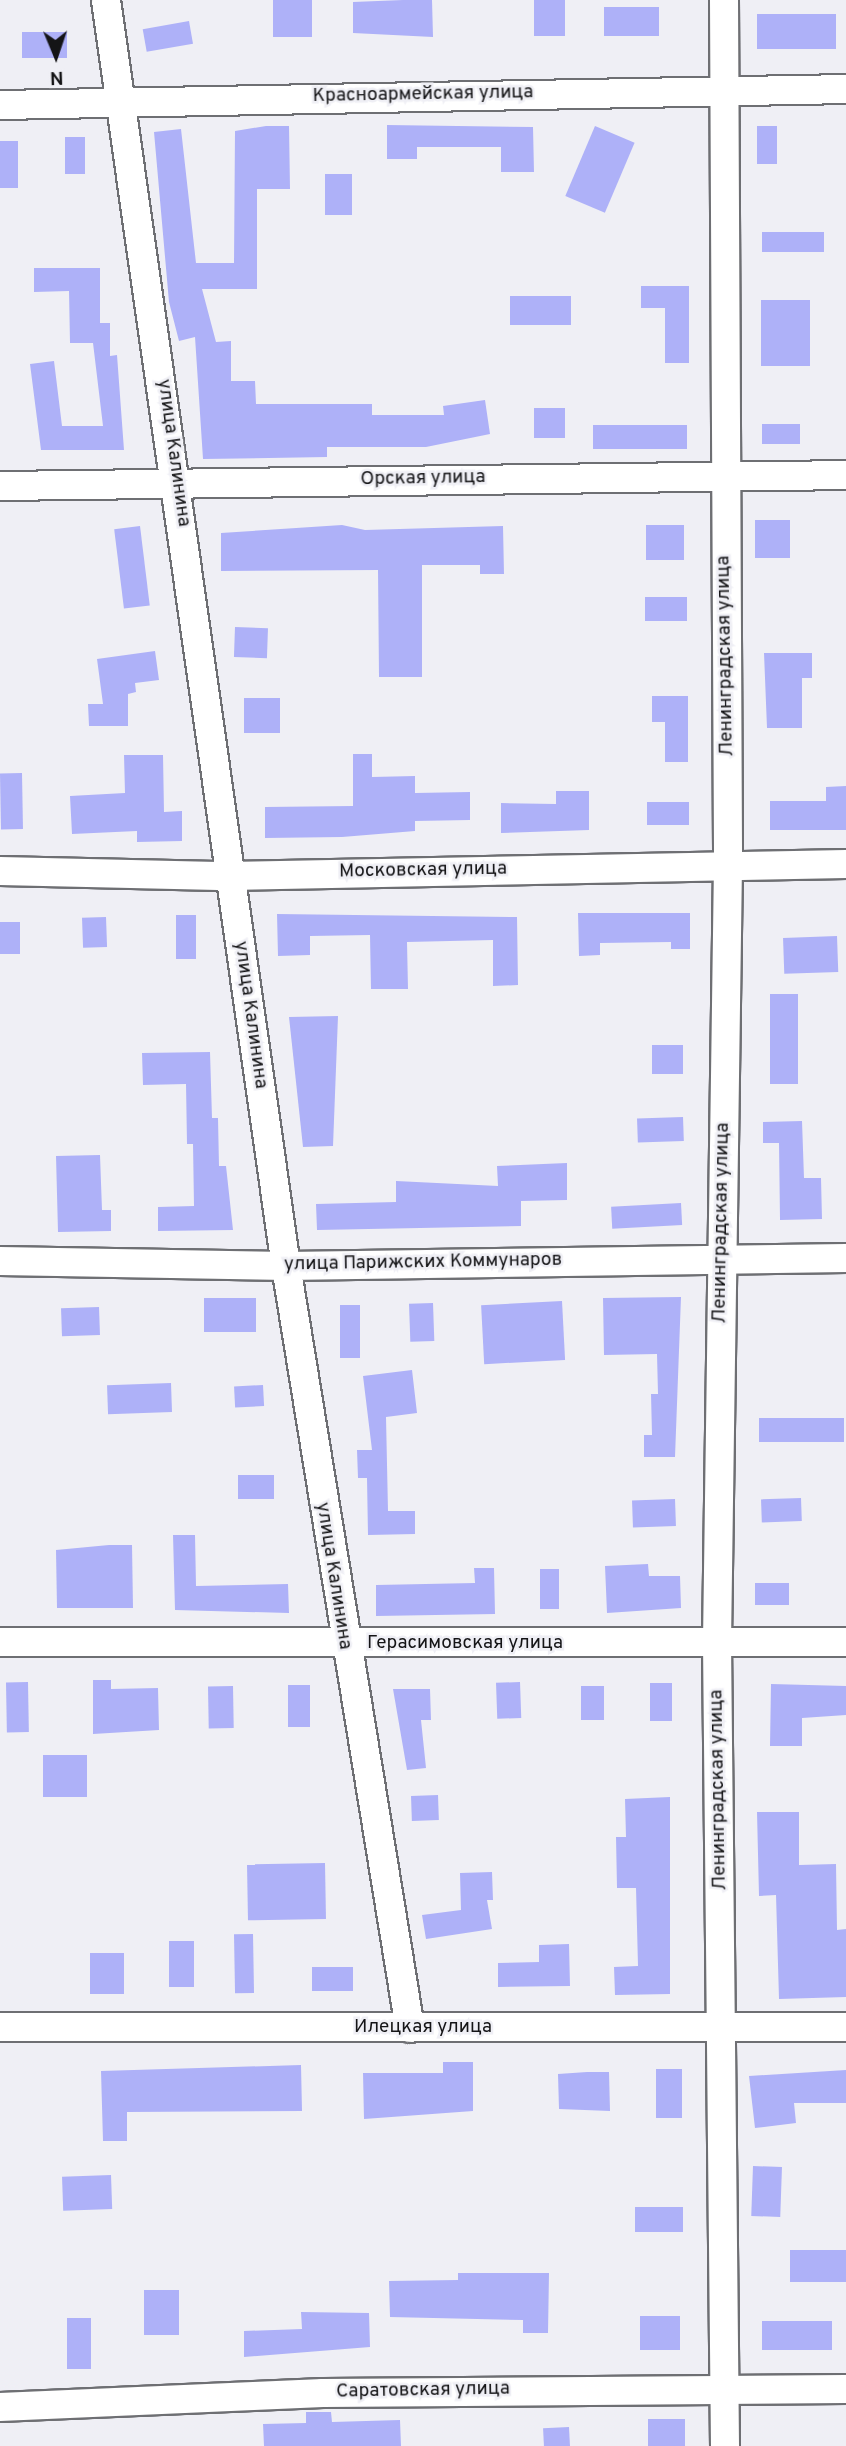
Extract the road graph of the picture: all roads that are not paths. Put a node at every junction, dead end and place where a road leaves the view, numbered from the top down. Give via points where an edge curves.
1 (106, 0) edge
2 (724, 0) edge
3 (725, 88) junction
4 (846, 89) edge
5 (120, 103) junction
6 (0, 105) edge
7 (725, 475) junction
8 (846, 475) edge
9 (178, 483) junction
10 (0, 486) edge
11 (729, 864) junction
12 (846, 864) edge
13 (0, 871) edge
14 (229, 876) junction
15 (846, 1258) edge
16 (721, 1259) junction
17 (0, 1261) edge
18 (286, 1266) junction
19 (0, 1642) edge
20 (717, 1642) junction
21 (846, 1642) edge
22 (344, 1645) junction
23 (0, 2027) edge
24 (846, 2027) edge
25 (410, 2028) junction
26 (722, 2029) junction
27 (725, 2386) junction
28 (846, 2389) edge
29 (0, 2407) edge
30 (725, 2446) edge

1 - 5 street, улица Калинина
2 - 3 street, Ленинградская улица
3 - 4 street, Красноармейская улица
3 - 5 street, Красноармейская улица
3 - 7 street, Ленинградская улица
5 - 6 street, Красноармейская улица
5 - 9 street, улица Калинина
7 - 8 street, Орская улица
7 - 9 street, Орская улица
7 - 11 street, Ленинградская улица
9 - 10 street, Орская улица
9 - 14 street, улица Калинина
11 - 12 street, Московская улица
11 - 14 street, Московская улица
11 - 16 street, Ленинградская улица
13 - 14 street, Московская улица
14 - 18 street, улица Калинина
15 - 16 street, улица Парижских Коммунаров
16 - 18 street, улица Парижских Коммунаров
16 - 20 street, Ленинградская улица
17 - 18 street, улица Парижских Коммунаров
18 - 22 street, улица Калинина
19 - 22 street, Герасимовская улица
20 - 21 street, Герасимовская улица
20 - 22 street, Герасимовская улица
20 - 26 street, Ленинградская улица
22 - 25 street, улица Калинина
23 - 25 street, Илецкая улица
24 - 26 street, Илецкая улица
25 - 26 street, Илецкая улица
26 - 27 street, Ленинградская улица
27 - 28 street, Саратовская улица
27 - 29 street, Саратовская улица via 323,2393
27 - 30 street, Ленинградская улица

